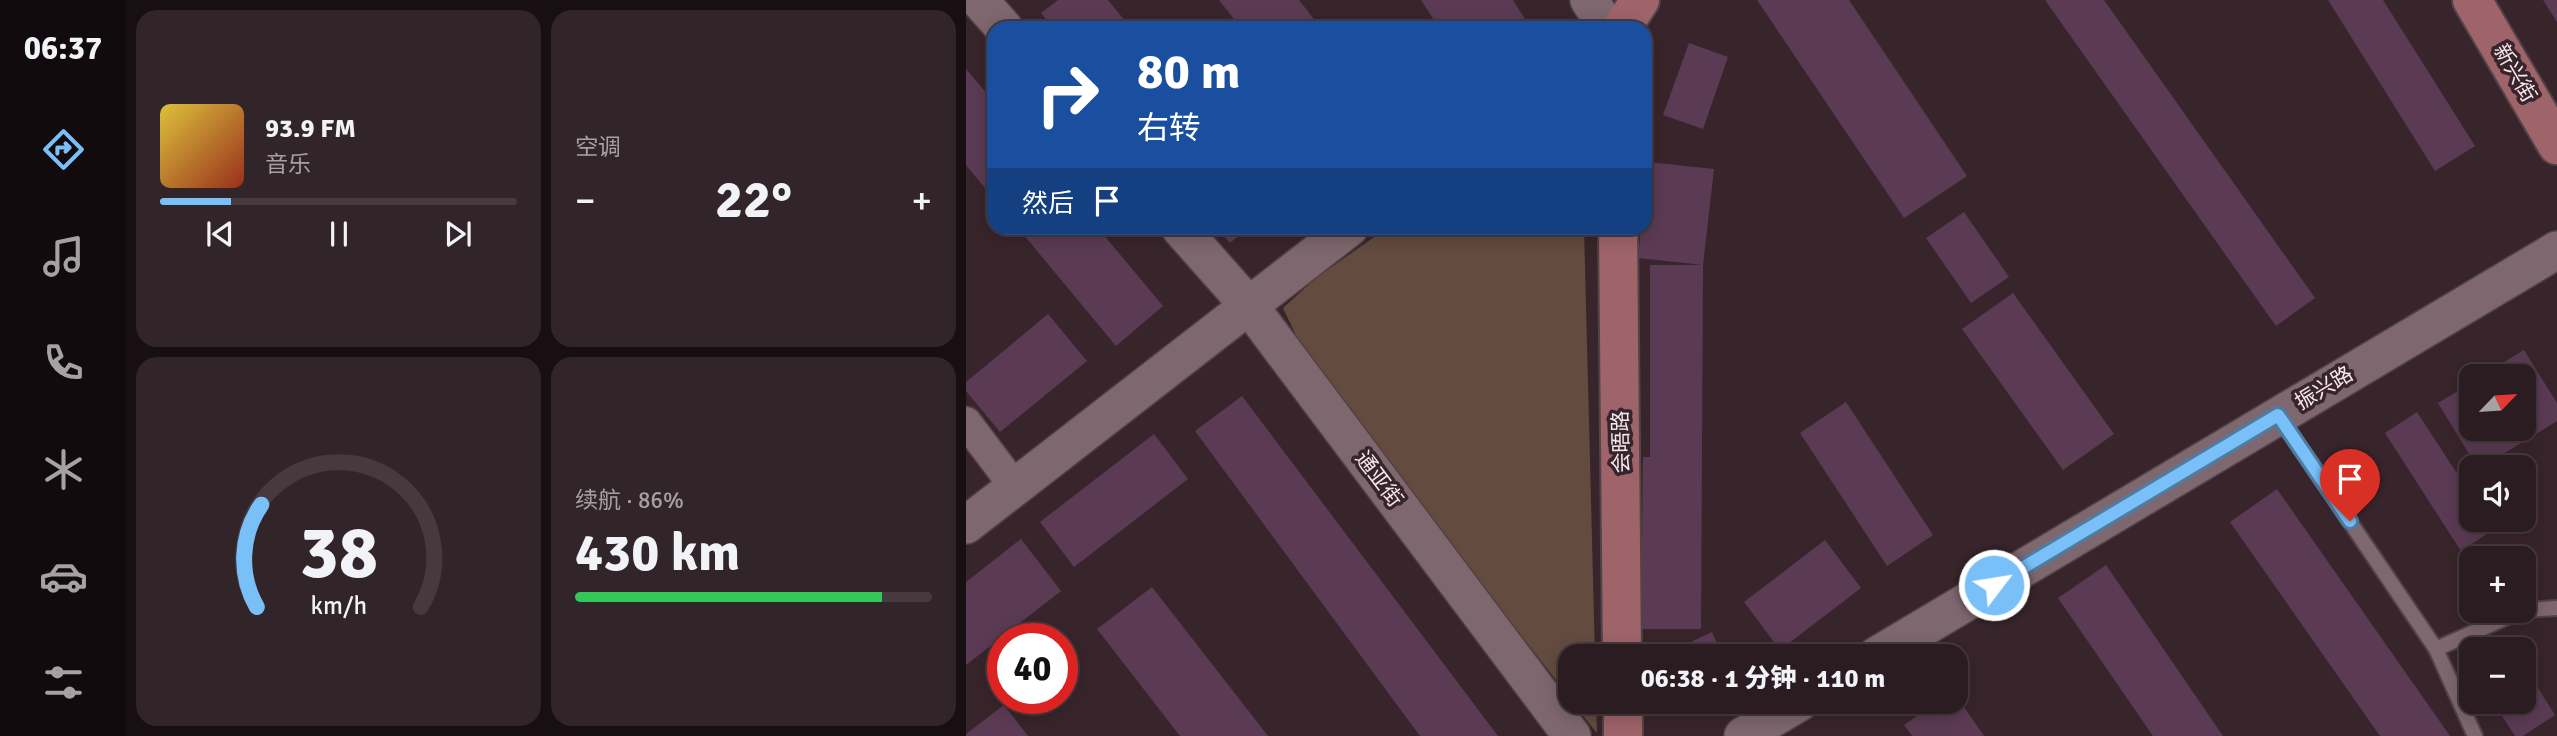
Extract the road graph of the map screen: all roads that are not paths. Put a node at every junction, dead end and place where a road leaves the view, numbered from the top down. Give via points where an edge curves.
1 (979, 0) edge
2 (1589, 0) edge
3 (1640, 0) edge
4 (2472, 0) edge
5 (998, 21) edge
6 (1603, 21) edge
7 (1626, 21) edge
8 (2557, 145) edge
9 (1186, 235) edge
10 (1340, 235) edge
11 (1618, 235) edge
12 (2557, 250) edge
13 (1250, 307) junction
14 (2278, 415) junction
15 (966, 422) edge
16 (1015, 487) junction
17 (966, 525) edge
18 (2557, 608) edge
19 (2536, 609) edge
20 (2493, 623) edge
21 (1622, 644) edge
22 (1896, 644) edge
23 (2436, 649) junction
24 (1623, 714) edge
25 (1781, 714) edge
26 (1572, 736) edge
27 (1623, 736) edge
28 (1743, 736) edge
29 (2475, 736) edge

1 - 5 street
2 - 6 street
3 - 7 main road
4 - 8 main road, 新兴街
9 - 13 street, 通亚街
10 - 13 street
11 - 21 main road, 会晤路
12 - 14 street, 振兴路
13 - 16 street
13 - 26 street, 通亚街
14 - 22 street, 振兴路
14 - 23 lane
15 - 16 street
16 - 17 street
18 - 19 lane
20 - 23 lane
23 - 29 lane
24 - 27 main road
25 - 28 street

